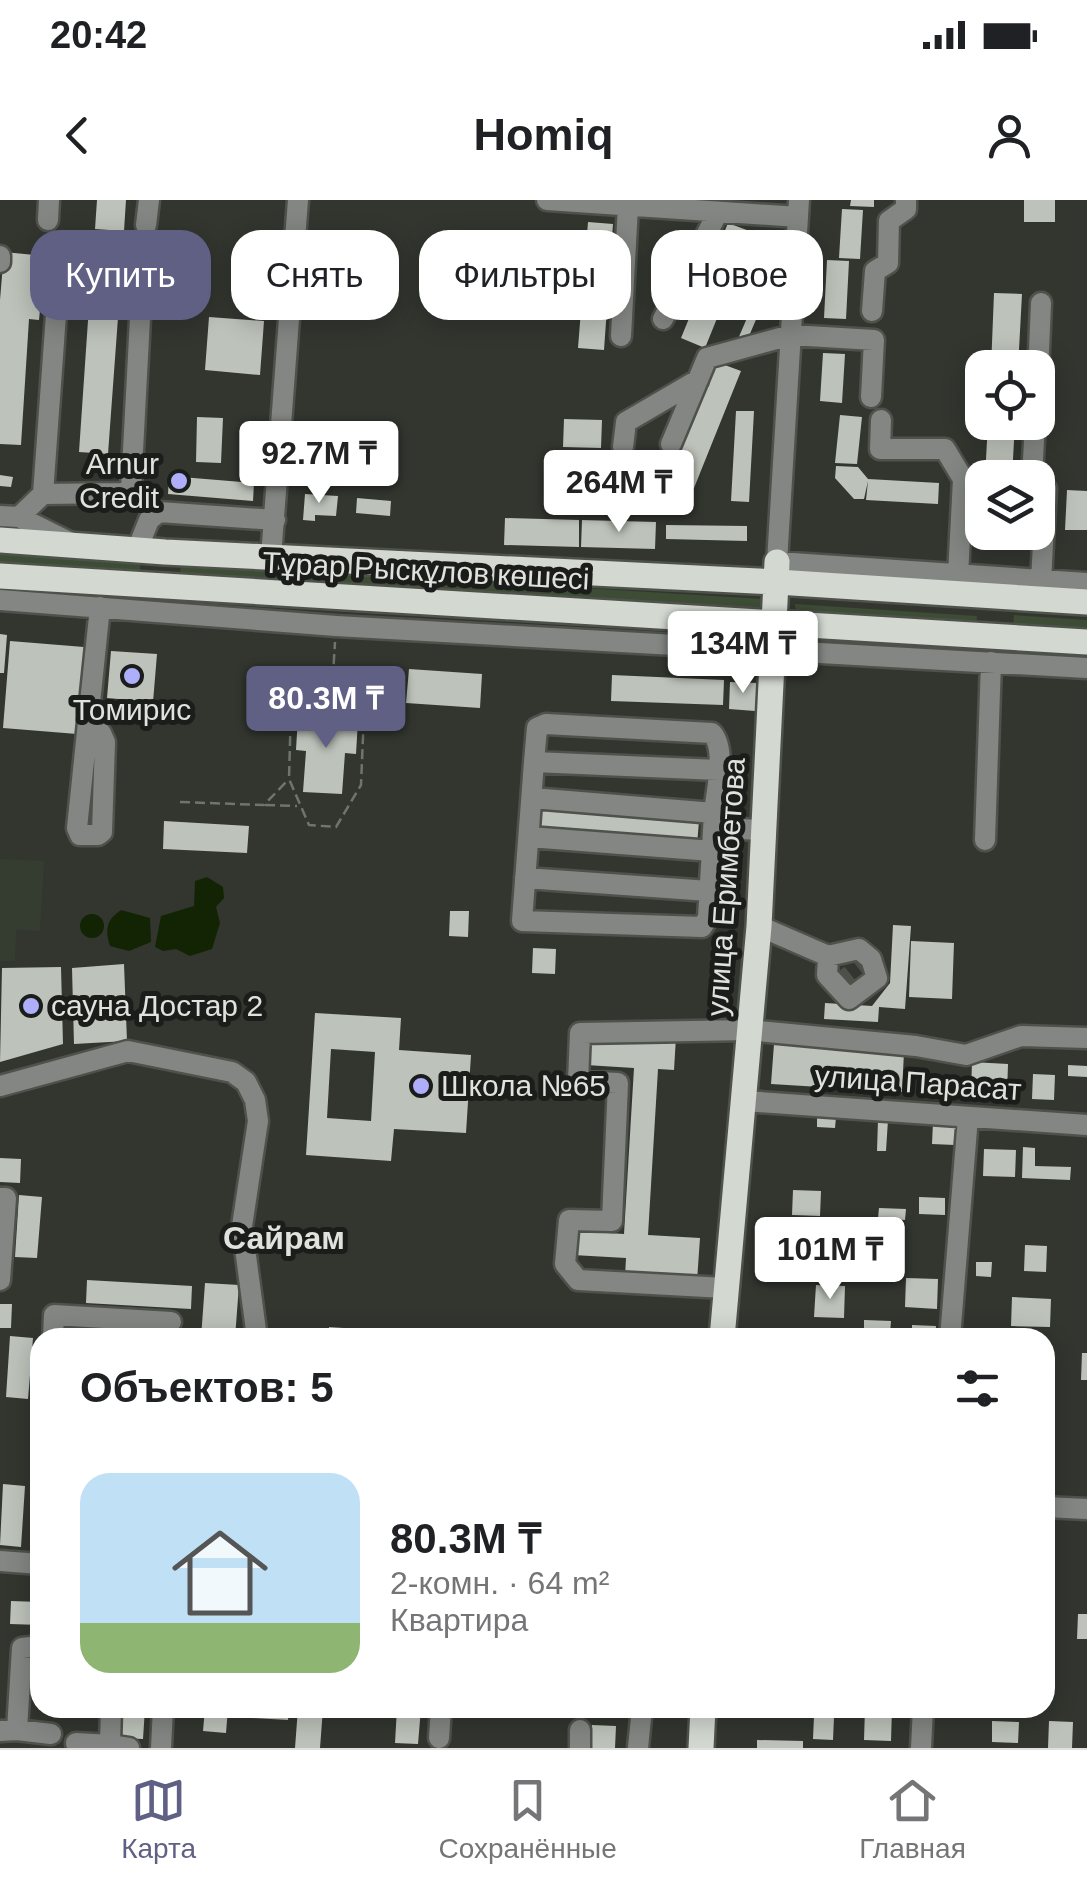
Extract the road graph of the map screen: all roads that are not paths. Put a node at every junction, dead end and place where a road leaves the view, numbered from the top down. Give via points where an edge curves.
1 (148, 200) edge
2 (298, 200) edge
3 (547, 200) edge
4 (906, 200) edge
5 (593, 201) edge
6 (628, 206) junction
7 (712, 208) edge
8 (799, 209) edge
9 (146, 225) dead end
10 (1042, 304) dead end
11 (872, 311) dead end
12 (56, 320) edge
13 (140, 320) edge
14 (791, 335) junction
15 (621, 336) dead end
16 (1039, 350) edge
17 (698, 380) junction
18 (872, 397) dead end
19 (881, 420) dead end
20 (670, 444) dead end
21 (623, 447) dead end
22 (43, 494) junction
23 (9, 517) edge
24 (275, 520) junction
25 (0, 540) edge
26 (72, 544) junction
27 (137, 550) junction
28 (1043, 550) edge
29 (165, 552) junction
30 (271, 557) junction
31 (777, 572) junction
32 (0, 576) edge
33 (951, 576) junction
34 (1041, 581) junction
35 (1087, 583) edge
36 (161, 587) junction
37 (890, 589) junction
38 (1000, 596) junction
39 (0, 600) edge
40 (1087, 602) edge
41 (100, 607) junction
42 (999, 636) junction
43 (776, 637) junction
44 (1087, 642) edge
45 (991, 662) junction
46 (1087, 668) edge
47 (88, 726) dead end
48 (534, 762) junction
49 (718, 770) junction
50 (532, 798) junction
51 (714, 821) junction
52 (763, 830) junction
53 (528, 837) junction
54 (985, 840) dead end
55 (712, 851) junction
56 (526, 878) junction
57 (708, 891) junction
58 (760, 926) junction
59 (828, 956) dead end
60 (748, 1030) junction
61 (1087, 1038) edge
62 (0, 1086) edge
63 (744, 1101) junction
64 (968, 1117) junction
65 (1087, 1126) edge
66 (0, 1198) edge
67 (0, 1280) edge
68 (725, 1288) junction
69 (172, 1322) dead end
70 (53, 1328) edge
71 (256, 1328) edge
72 (723, 1328) edge
73 (951, 1328) edge
74 (1055, 1507) edge
75 (1087, 1509) edge
76 (0, 1561) edge
77 (30, 1563) edge
78 (30, 1647) edge
79 (113, 1718) edge
80 (163, 1718) edge
81 (440, 1718) edge
82 (641, 1718) edge
83 (702, 1718) edge
84 (923, 1718) edge
85 (9, 1731) edge
86 (51, 1734) dead end
87 (439, 1738) dead end
88 (76, 1743) dead end
89 (120, 1747) edge
90 (162, 1748) edge
91 (638, 1748) edge
92 (701, 1748) edge
93 (921, 1748) edge

1 - 9 street
2 - 24 street
3 - 5 street
4 - 11 street via 906,210 889,222 888,263 875,271
5 - 6 street
6 - 7 street
6 - 15 street
7 - 8 street
8 - 14 street, улица Еримбетова
10 - 16 street
12 - 22 street
13 - 22 street via 132,488
14 - 17 street via 707,358
14 - 18 street via 874,340
14 - 31 street, улица Еримбетова
17 - 20 street
17 - 21 street via 626,422
19 - 33 street via 880,449 944,450 963,479
22 - 23 street
23 - 26 street
24 - 27 street via 159,512
24 - 30 street
25 - 26 main road
26 - 27 main road
27 - 29 main road
28 - 34 street
29 - 30 main road
29 - 36 main road
30 - 31 main road
31 - 33 street
31 - 37 main road
31 - 43 main road, улица Еримбетова
32 - 36 main road, Тұрар Рыскұлов көшесі
33 - 34 street
33 - 37 street
34 - 35 street
36 - 43 main road, Тұрар Рыскұлов көшесі
37 - 38 main road
38 - 40 main road
38 - 42 main road
39 - 41 street
41 - 43 street via 336,626
41 - 47 street
42 - 43 main road, Тұрар Рыскұлов көшесі
42 - 44 main road, Тұрар Рыскұлов көшесі
43 - 45 street
43 - 52 main road, улица Еримбетова
45 - 46 street
45 - 54 street
48 - 49 street
48 - 49 street via 535,735 546,724 712,733 719,744
48 - 50 street
49 - 51 street
50 - 51 street
50 - 53 street
51 - 52 street
51 - 55 street
52 - 58 main road, улица Еримбетова
53 - 55 street
53 - 56 street
55 - 57 street
56 - 57 street
56 - 57 street via 526,923 702,928
58 - 59 street
58 - 60 main road, улица Еримбетова
60 - 61 street via 966,1055 1021,1036
60 - 63 main road, улица Еримбетова
60 - 68 street via 580,1033 578,1081 618,1082 612,1221 569,1220 565,1264 578,1280
62 - 71 street via 128,1051 232,1072 246,1082 258,1121 242,1226
63 - 64 street, улица Парасат
63 - 68 main road, улица Еримбетова
64 - 65 street, улица Парасат
64 - 73 street
66 - 67 street via 6,1198
68 - 72 main road, улица Еримбетова
69 - 70 street via 54,1315
74 - 75 street
76 - 77 street
78 - 85 street via 22,1648
79 - 89 street
80 - 90 street
81 - 87 street
82 - 91 street
83 - 92 main road
84 - 93 street
85 - 86 street
88 - 89 street

